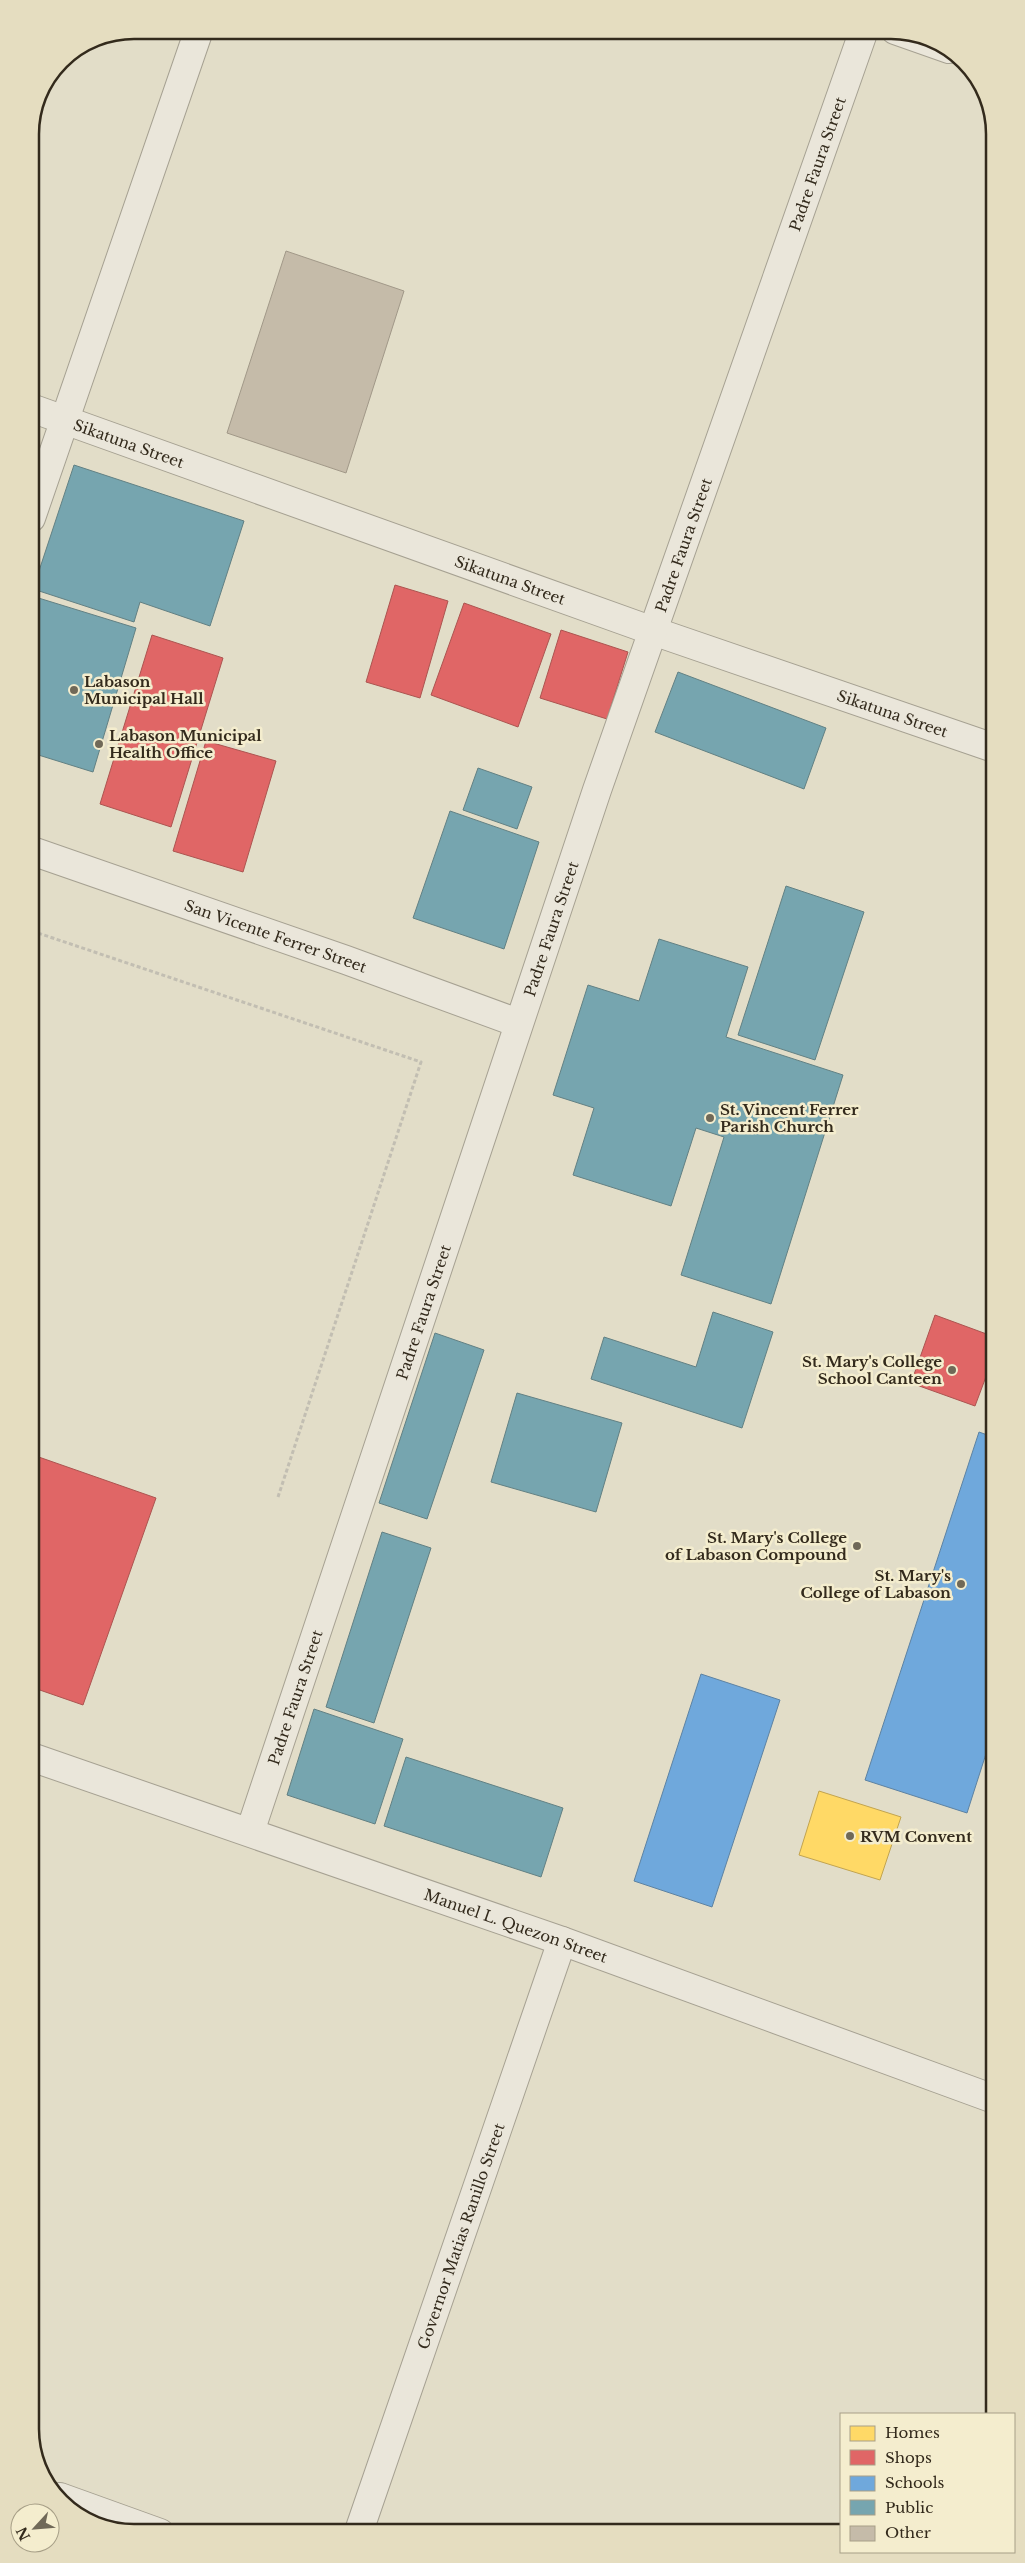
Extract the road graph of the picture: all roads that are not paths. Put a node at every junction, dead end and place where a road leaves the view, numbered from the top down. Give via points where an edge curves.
1 (196, 39) edge
2 (861, 39) edge
3 (39, 411) edge
4 (64, 420) junction
5 (39, 494) edge
6 (653, 631) junction
7 (986, 745) edge
8 (39, 853) edge
9 (518, 1023) junction
10 (39, 1760) edge
11 (250, 1832) junction
12 (562, 1941) junction
13 (986, 2096) edge
14 (72, 2501) edge
15 (137, 2524) edge
16 (361, 2524) edge

1 - 4 street
2 - 6 street, Padre Faura Street
3 - 4 street, Sikatuna Street
4 - 5 street
4 - 6 street, Sikatuna Street
6 - 7 street, Sikatuna Street
6 - 9 street, Padre Faura Street
8 - 9 street, San Vicente Ferrer Street
9 - 11 street, Padre Faura Street
10 - 11 street, Manuel L. Quezon Street
11 - 12 street, Manuel L. Quezon Street
12 - 13 street, Manuel L. Quezon Street
12 - 16 street, Governor Matias Ranillo Street
14 - 15 street

